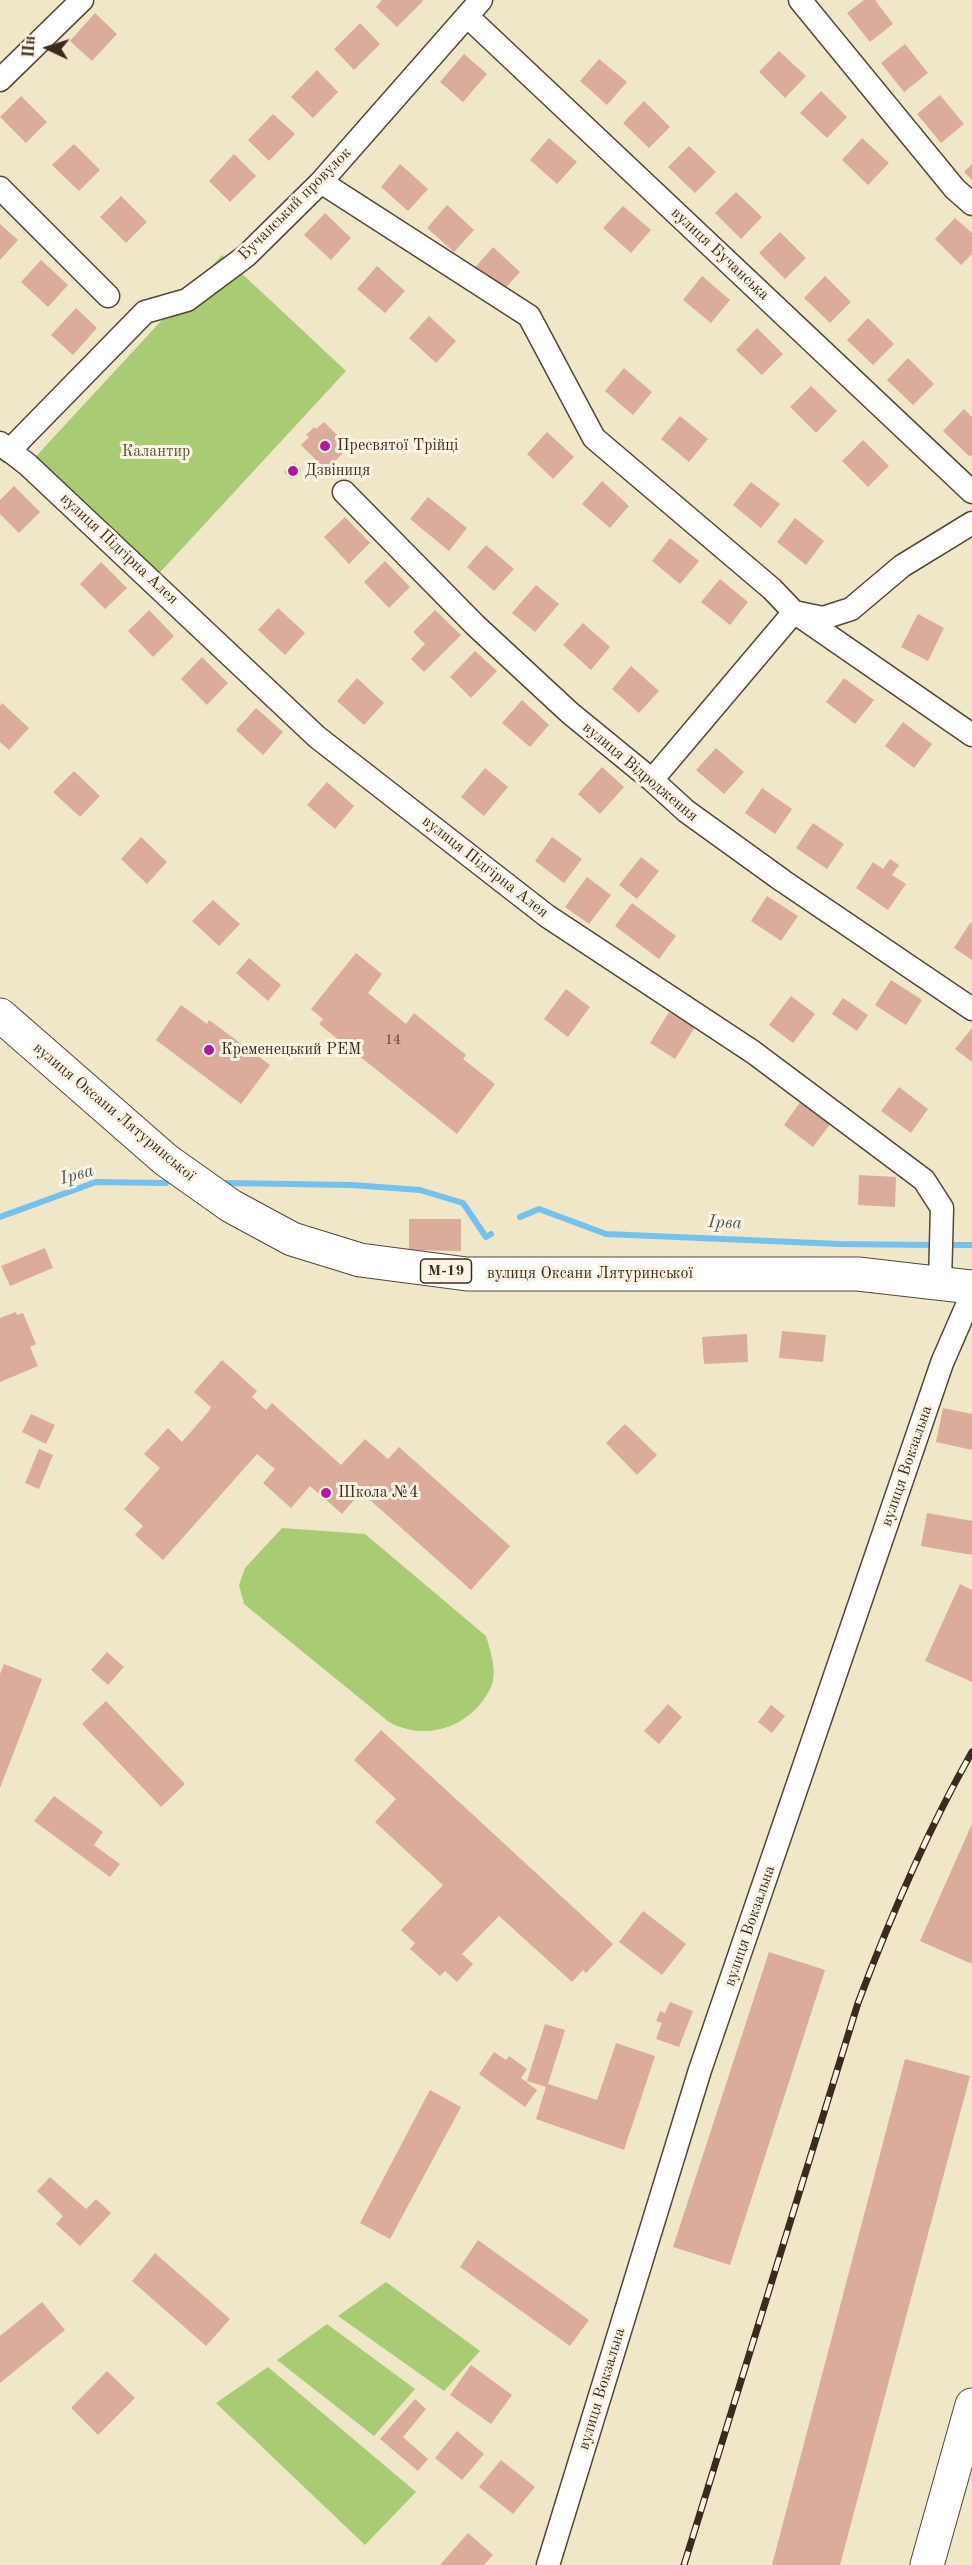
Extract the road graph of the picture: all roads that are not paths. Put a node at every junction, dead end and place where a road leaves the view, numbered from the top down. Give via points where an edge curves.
1 (82, 0) edge
2 (800, 0) edge
3 (474, 8) edge
4 (0, 80) edge
5 (321, 182) junction
6 (0, 188) edge
7 (972, 204) edge
8 (108, 296) dead end
9 (4, 447) edge
10 (344, 492) dead end
11 (972, 492) edge
12 (972, 523) edge
13 (795, 612) junction
14 (972, 735) edge
15 (652, 780) junction
16 (972, 1009) edge
17 (0, 1016) edge
18 (940, 1282) junction
19 (972, 1287) edge
20 (972, 1294) edge
21 (972, 2405) edge
22 (548, 2565) edge
23 (927, 2565) edge

1 - 4 street
2 - 7 street via 955,189
3 - 5 street, Бучанський провулок
3 - 11 street, вулиця Бучанська
5 - 9 street, Бучанський провулок via 237,263 187,300 145,312
5 - 13 street via 529,316 594,438 772,588
6 - 8 street
9 - 18 street, вулиця Підгірна Алея via 28,465 317,737 547,916 753,1052 924,1180 942,1208
10 - 15 street, вулиця Відродження via 570,713
12 - 13 street via 902,566 851,609 823,618
13 - 14 street
13 - 15 street
15 - 16 street, вулиця Відродження via 686,811 783,881
17 - 18 highway, вулиця Оксани Лятуринської / М-19 via 166,1160 231,1206 292,1239 360,1260 467,1274 858,1274
18 - 19 highway, вулиця Оксани Лятуринської / М-19
20 - 22 street, вулиця Вокзальна via 942,1363 700,2070
21 - 23 highway

